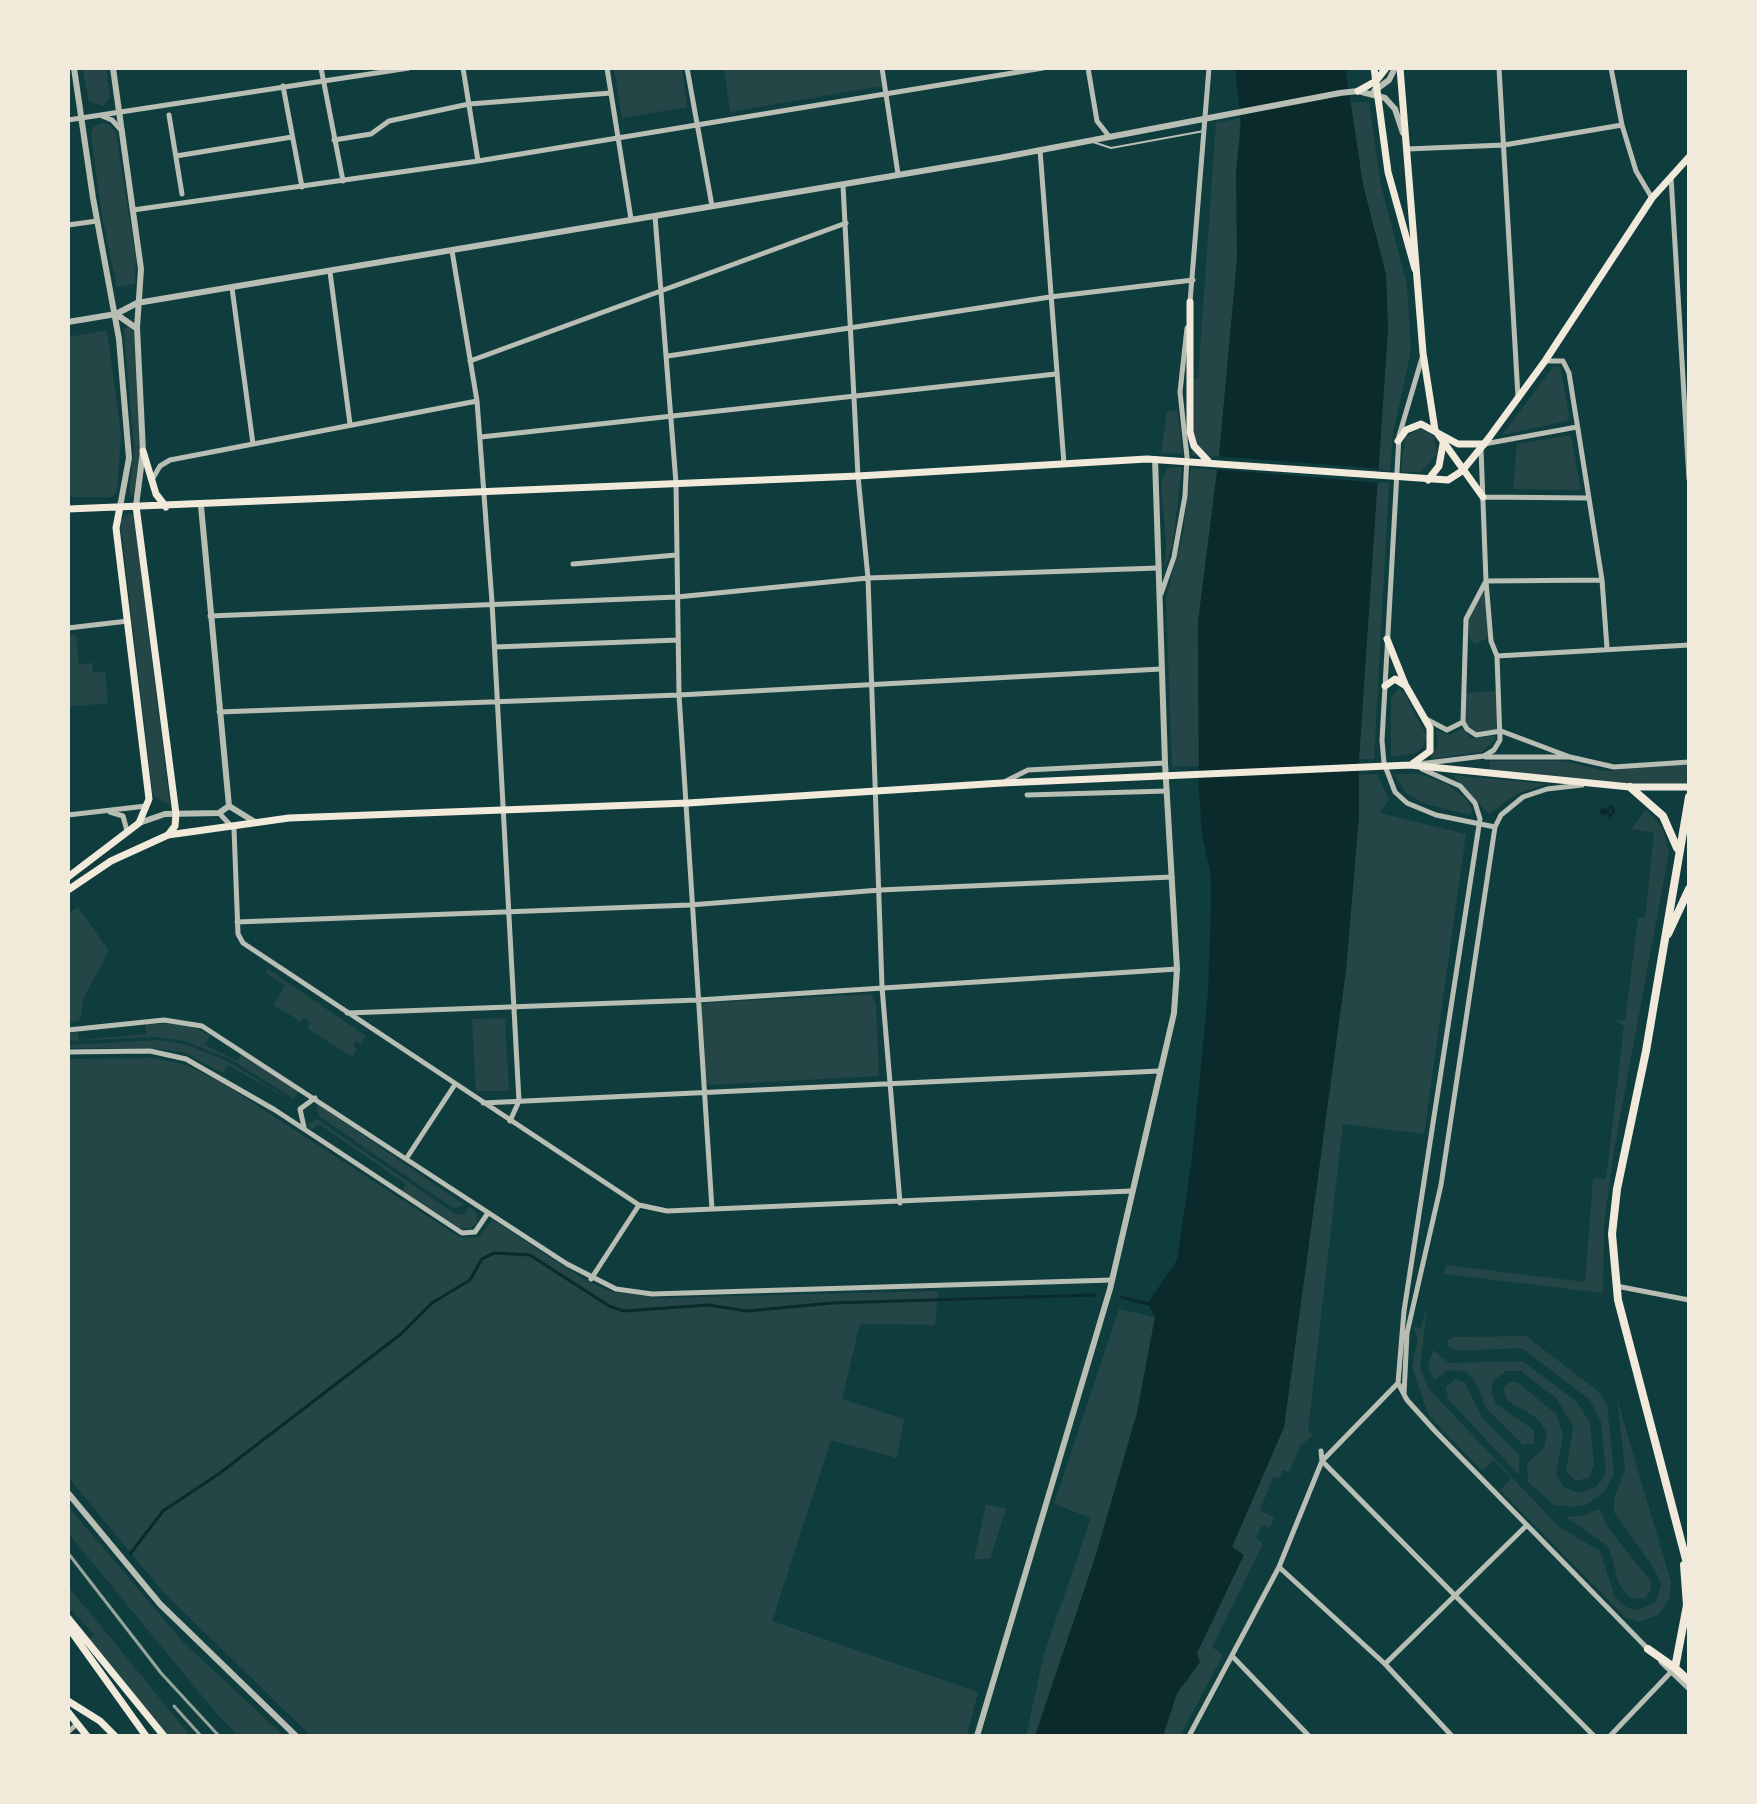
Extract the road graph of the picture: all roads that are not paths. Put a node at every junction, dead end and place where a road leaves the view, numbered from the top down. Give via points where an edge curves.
1 (74, 68) edge
2 (113, 68) edge
3 (321, 68) edge
4 (409, 68) edge
5 (463, 68) edge
6 (607, 68) edge
7 (687, 68) edge
8 (882, 68) edge
9 (1043, 68) edge
10 (1088, 68) edge
11 (1209, 68) edge
12 (1374, 68) edge
13 (1386, 68) edge
14 (1397, 68) edge
15 (1499, 68) edge
16 (1611, 68) edge
17 (323, 81) junction
18 (283, 86) junction
19 (1358, 91) junction
20 (611, 93) junction
21 (885, 93) junction
22 (1371, 93) junction
23 (469, 104) junction
24 (120, 110) junction
25 (96, 115) junction
26 (169, 115) dead end
27 (81, 117) junction
28 (68, 120) edge
29 (698, 125) junction
30 (1622, 125) junction
31 (1206, 130) junction
32 (1110, 135) junction
33 (124, 136) junction
34 (292, 137) junction
35 (618, 138) junction
36 (334, 140) junction
37 (1088, 140) junction
38 (1406, 144) junction
39 (1504, 145) junction
40 (1040, 150) junction
41 (176, 156) junction
42 (1689, 157) edge
43 (478, 161) junction
44 (898, 174) junction
45 (1671, 176) junction
46 (343, 181) junction
47 (843, 185) junction
48 (302, 187) junction
49 (182, 194) dead end
50 (1652, 198) junction
51 (712, 206) junction
52 (133, 210) junction
53 (655, 216) junction
54 (631, 219) junction
55 (97, 221) junction
56 (846, 223) junction
57 (68, 225) edge
58 (452, 251) junction
59 (330, 272) junction
60 (1193, 280) junction
61 (1420, 283) junction
62 (232, 288) junction
63 (662, 291) junction
64 (1050, 297) junction
65 (1190, 302) junction
66 (137, 303) junction
67 (116, 314) junction
68 (68, 322) edge
69 (851, 326) junction
70 (137, 328) junction
71 (1423, 353) junction
72 (668, 356) junction
73 (470, 361) junction
74 (1545, 361) junction
75 (1056, 374) junction
76 (1518, 397) junction
77 (854, 398) junction
78 (477, 401) junction
79 (670, 418) junction
80 (350, 424) junction
81 (1577, 427) junction
82 (1435, 430) junction
83 (481, 437) junction
84 (1398, 441) junction
85 (253, 444) junction
86 (1443, 444) junction
87 (1688, 445) edge
88 (1482, 446) junction
89 (143, 451) junction
90 (1155, 459) junction
91 (1210, 462) junction
92 (1064, 464) junction
93 (1462, 471) junction
94 (858, 476) junction
95 (152, 479) junction
96 (1689, 479) edge
97 (1424, 480) junction
98 (676, 483) junction
99 (485, 492) junction
100 (1483, 497) junction
101 (1588, 498) junction
102 (136, 506) junction
103 (201, 506) junction
104 (120, 507) junction
105 (166, 507) junction
106 (68, 509) edge
107 (676, 555) junction
108 (573, 564) dead end
109 (1158, 568) junction
110 (868, 578) junction
111 (1602, 580) junction
112 (1486, 581) junction
113 (677, 597) junction
114 (1159, 598) junction
115 (492, 602) junction
116 (209, 616) junction
117 (128, 621) junction
118 (68, 628) edge
119 (1387, 639) junction
120 (678, 640) junction
121 (1689, 645) edge
122 (495, 647) junction
123 (1607, 648) junction
124 (1497, 656) junction
125 (1161, 669) junction
126 (871, 686) junction
127 (1385, 686) junction
128 (1406, 686) junction
129 (679, 695) junction
130 (498, 701) junction
131 (218, 712) junction
132 (1423, 717) junction
133 (1463, 722) junction
134 (1501, 731) junction
135 (1477, 757) junction
136 (1570, 757) junction
137 (1689, 762) edge
138 (1165, 763) junction
139 (1410, 765) junction
140 (1002, 783) junction
141 (1592, 784) junction
142 (1630, 787) junction
143 (1689, 787) edge
144 (1167, 791) junction
145 (876, 792) junction
146 (1027, 795) dead end
147 (1689, 797) edge
148 (688, 803) junction
149 (148, 805) junction
150 (229, 806) junction
151 (503, 809) junction
152 (101, 811) junction
153 (219, 813) junction
154 (176, 814) junction
155 (68, 815) edge
156 (255, 822) junction
157 (139, 823) junction
158 (1480, 824) junction
159 (233, 826) junction
160 (1495, 827) junction
161 (168, 835) junction
162 (124, 836) junction
163 (1678, 854) junction
164 (68, 875) edge
165 (1172, 877) junction
166 (70, 889) edge
167 (1689, 889) edge
168 (880, 890) junction
169 (690, 905) junction
170 (507, 911) junction
171 (237, 922) junction
172 (1663, 946) junction
173 (1177, 969) junction
174 (882, 987) junction
175 (698, 1000) junction
176 (513, 1005) junction
177 (346, 1013) junction
178 (68, 1030) edge
179 (68, 1052) edge
180 (1159, 1071) junction
181 (891, 1084) junction
182 (454, 1086) junction
183 (703, 1094) junction
184 (316, 1098) junction
185 (519, 1101) junction
186 (482, 1103) junction
187 (510, 1121) junction
188 (304, 1129) junction
189 (406, 1159) junction
190 (1131, 1191) junction
191 (900, 1203) junction
192 (639, 1205) junction
193 (712, 1209) junction
194 (488, 1213) junction
195 (591, 1279) junction
196 (1112, 1280) junction
197 (1615, 1286) junction
198 (1689, 1300) edge
199 (1398, 1383) junction
200 (1404, 1395) junction
201 (1382, 1400) junction
202 (1321, 1451) dead end
203 (1322, 1461) junction
204 (68, 1493) edge
205 (1526, 1526) junction
206 (1683, 1554) junction
207 (1279, 1567) junction
208 (1689, 1571) edge
209 (1456, 1595) junction
210 (68, 1618) edge
211 (68, 1627) edge
212 (1689, 1641) edge
213 (1679, 1648) junction
214 (1648, 1649) joint
215 (1234, 1658) junction
216 (1385, 1664) junction
217 (1673, 1670) junction
218 (1689, 1681) edge
219 (1689, 1689) edge
220 (68, 1701) edge
221 (68, 1712) edge
222 (77, 1724) junction
223 (68, 1732) edge
224 (114, 1735) edge
225 (87, 1736) edge
226 (146, 1736) edge
227 (164, 1736) edge
228 (296, 1736) edge
229 (977, 1736) edge
230 (1189, 1736) edge
231 (1309, 1736) edge
232 (1452, 1736) edge
233 (1594, 1736) edge
234 (1610, 1736) edge

1 - 27 street
2 - 24 street
3 - 17 street
4 - 17 street
5 - 23 street
6 - 20 street
7 - 29 street
8 - 21 street
9 - 21 street
10 - 32 street via 1097,121
11 - 31 street
12 - 61 main road via 1388,172
13 - 19 main road
14 - 22 street
14 - 38 main road
15 - 39 street
16 - 30 street
17 - 18 street
17 - 36 street
18 - 24 street
18 - 34 street
19 - 22 street
19 - 32 street
20 - 23 street
20 - 35 street
21 - 29 street
21 - 44 street
22 - 38 street via 1389,101
23 - 36 street via 389,121 371,134
23 - 43 street
24 - 25 street
24 - 33 street
25 - 27 street
25 - 33 street via 112,120
26 - 41 street
27 - 28 street
27 - 55 street
29 - 35 street
29 - 51 street
30 - 39 street
30 - 50 street via 1636,171
31 - 37 lane via 1111,148
31 - 60 street
32 - 37 street
33 - 52 street
34 - 41 street
34 - 48 street
35 - 43 street
35 - 54 street
36 - 46 street
37 - 40 street
38 - 39 street
38 - 61 main road
39 - 76 street
40 - 44 street
40 - 64 street
41 - 49 street
42 - 45 main road
43 - 46 street
44 - 47 street
45 - 50 main road
45 - 87 street
46 - 48 street
47 - 51 street
47 - 56 street
48 - 52 street
50 - 74 main road
51 - 53 street
52 - 66 street via 141,269
53 - 54 street
53 - 63 street
54 - 58 street
55 - 57 street
55 - 67 street
56 - 63 street
56 - 69 street
58 - 59 street
58 - 73 street
59 - 62 street
59 - 80 street
60 - 64 street
60 - 65 street
61 - 71 main road
62 - 66 street
62 - 85 street
63 - 72 street
63 - 73 street
64 - 69 street
64 - 75 street
65 - 91 main road via 1191,437
65 - 114 street via 1180,392 1185,496 1174,557
66 - 67 street
66 - 70 street
67 - 68 street
67 - 70 street
67 - 104 street via 129,458
69 - 72 street
69 - 77 street
70 - 89 street
71 - 82 main road
71 - 84 street
72 - 79 street
73 - 78 street
74 - 76 main road
74 - 81 street via 1566,365
75 - 77 street
75 - 92 street
76 - 88 main road
77 - 79 street
77 - 94 street
78 - 80 street
78 - 83 street
79 - 83 street
79 - 98 street
80 - 85 street
81 - 88 street
81 - 101 street
82 - 84 main road via 1414,425
82 - 86 main road
82 - 88 main road via 1458,444
83 - 99 street
84 - 119 street
85 - 95 street via 170,460
86 - 93 main road
86 - 97 main road via 1439,466
87 - 96 street
88 - 93 main road
88 - 100 street
89 - 95 main road
89 - 102 street
90 - 91 main road
90 - 92 main road
90 - 109 street
91 - 97 main road
92 - 94 main road
93 - 97 main road via 1448,480
93 - 100 main road
94 - 98 main road
94 - 110 street
95 - 105 main road
98 - 99 main road
98 - 107 street
99 - 103 main road
99 - 115 street
100 - 101 street
100 - 112 street
101 - 111 street
102 - 104 main road
102 - 105 main road
102 - 154 main road
103 - 105 main road
103 - 116 street
104 - 106 main road
104 - 117 main road via 116,523
107 - 108 street
107 - 113 street
109 - 110 street
109 - 114 street
110 - 113 street
110 - 126 street
111 - 112 street
111 - 123 street
112 - 124 street
112 - 133 street via 1466,619
113 - 115 street
113 - 120 street
114 - 125 street
115 - 116 street
115 - 122 street
116 - 131 street
117 - 118 street
117 - 149 main road
119 - 127 street
119 - 128 main road
120 - 122 street
120 - 129 street
121 - 123 street
122 - 130 street
123 - 124 street
124 - 134 street
125 - 126 street
125 - 138 street
126 - 129 street
126 - 145 street
127 - 128 main road via 1395,679
127 - 158 street via 1383,756 1395,792 1423,811
128 - 132 main road
129 - 130 street
129 - 148 street
130 - 131 street
130 - 151 street
131 - 150 street
132 - 133 street via 1447,730
132 - 139 main road via 1432,746 1422,760
133 - 134 street via 1473,734
134 - 135 street via 1494,750
134 - 136 street
135 - 136 street
135 - 139 street
136 - 137 street via 1606,767
138 - 140 street via 1028,770
138 - 144 street
139 - 140 main road
139 - 141 main road
139 - 158 street via 1460,786 1475,803
140 - 145 main road
141 - 142 main road
141 - 160 street via 1532,793 1507,809
142 - 143 main road
142 - 163 highway via 1663,816
144 - 146 street
144 - 165 street
145 - 148 main road
145 - 168 street
147 - 163 highway
148 - 151 main road
148 - 169 street
149 - 152 street
149 - 157 main road
150 - 153 street
150 - 156 street
151 - 156 main road
151 - 170 street
152 - 155 street
152 - 162 street via 123,816
153 - 154 street
153 - 159 street
154 - 157 street
154 - 161 main road
156 - 159 main road
157 - 162 main road
158 - 160 street
158 - 199 street via 1404,1311
159 - 161 main road
159 - 171 street
160 - 200 street via 1441,1185 1407,1333
161 - 166 main road
162 - 164 main road
163 - 172 highway
165 - 168 street
165 - 173 street
167 - 172 highway
168 - 169 street
168 - 174 street
169 - 170 street
169 - 175 street
170 - 171 street
170 - 176 street
171 - 177 street via 243,943
172 - 197 highway via 1613,1213
173 - 174 street
173 - 180 street via 1174,1013
174 - 175 street
174 - 181 street
175 - 176 street
175 - 183 street
176 - 177 street
176 - 185 street
177 - 182 street
178 - 184 street via 126,1021 191,1022
179 - 188 street via 150,1051 180,1057
180 - 181 street
180 - 190 street
181 - 183 street
181 - 191 street
182 - 186 street
182 - 189 street
183 - 185 street
183 - 193 street
184 - 188 street via 300,1109
184 - 189 street
185 - 186 street
185 - 187 street
186 - 187 street
187 - 192 street
188 - 194 street via 462,1233 475,1232
189 - 194 street
190 - 191 street
190 - 196 street
191 - 193 street
192 - 193 street via 663,1211
192 - 195 street
194 - 195 street
195 - 196 street via 652,1294
196 - 229 street
197 - 198 street
197 - 206 highway
199 - 200 street
199 - 201 street
200 - 201 street
200 - 205 street
201 - 203 street
202 - 203 street
203 - 207 street
203 - 209 street
204 - 228 street via 160,1604
205 - 209 street
205 - 214 street
206 - 208 highway
206 - 213 highway via 1687,1605
207 - 215 street
207 - 216 street
209 - 216 street
209 - 233 street
210 - 227 main road
211 - 226 main road
212 - 213 highway
213 - 217 highway
214 - 217 highway
215 - 230 street
215 - 231 street
216 - 232 street
217 - 218 highway
217 - 219 street
217 - 234 street
220 - 224 main road
221 - 222 main road
222 - 223 street
222 - 225 main road

